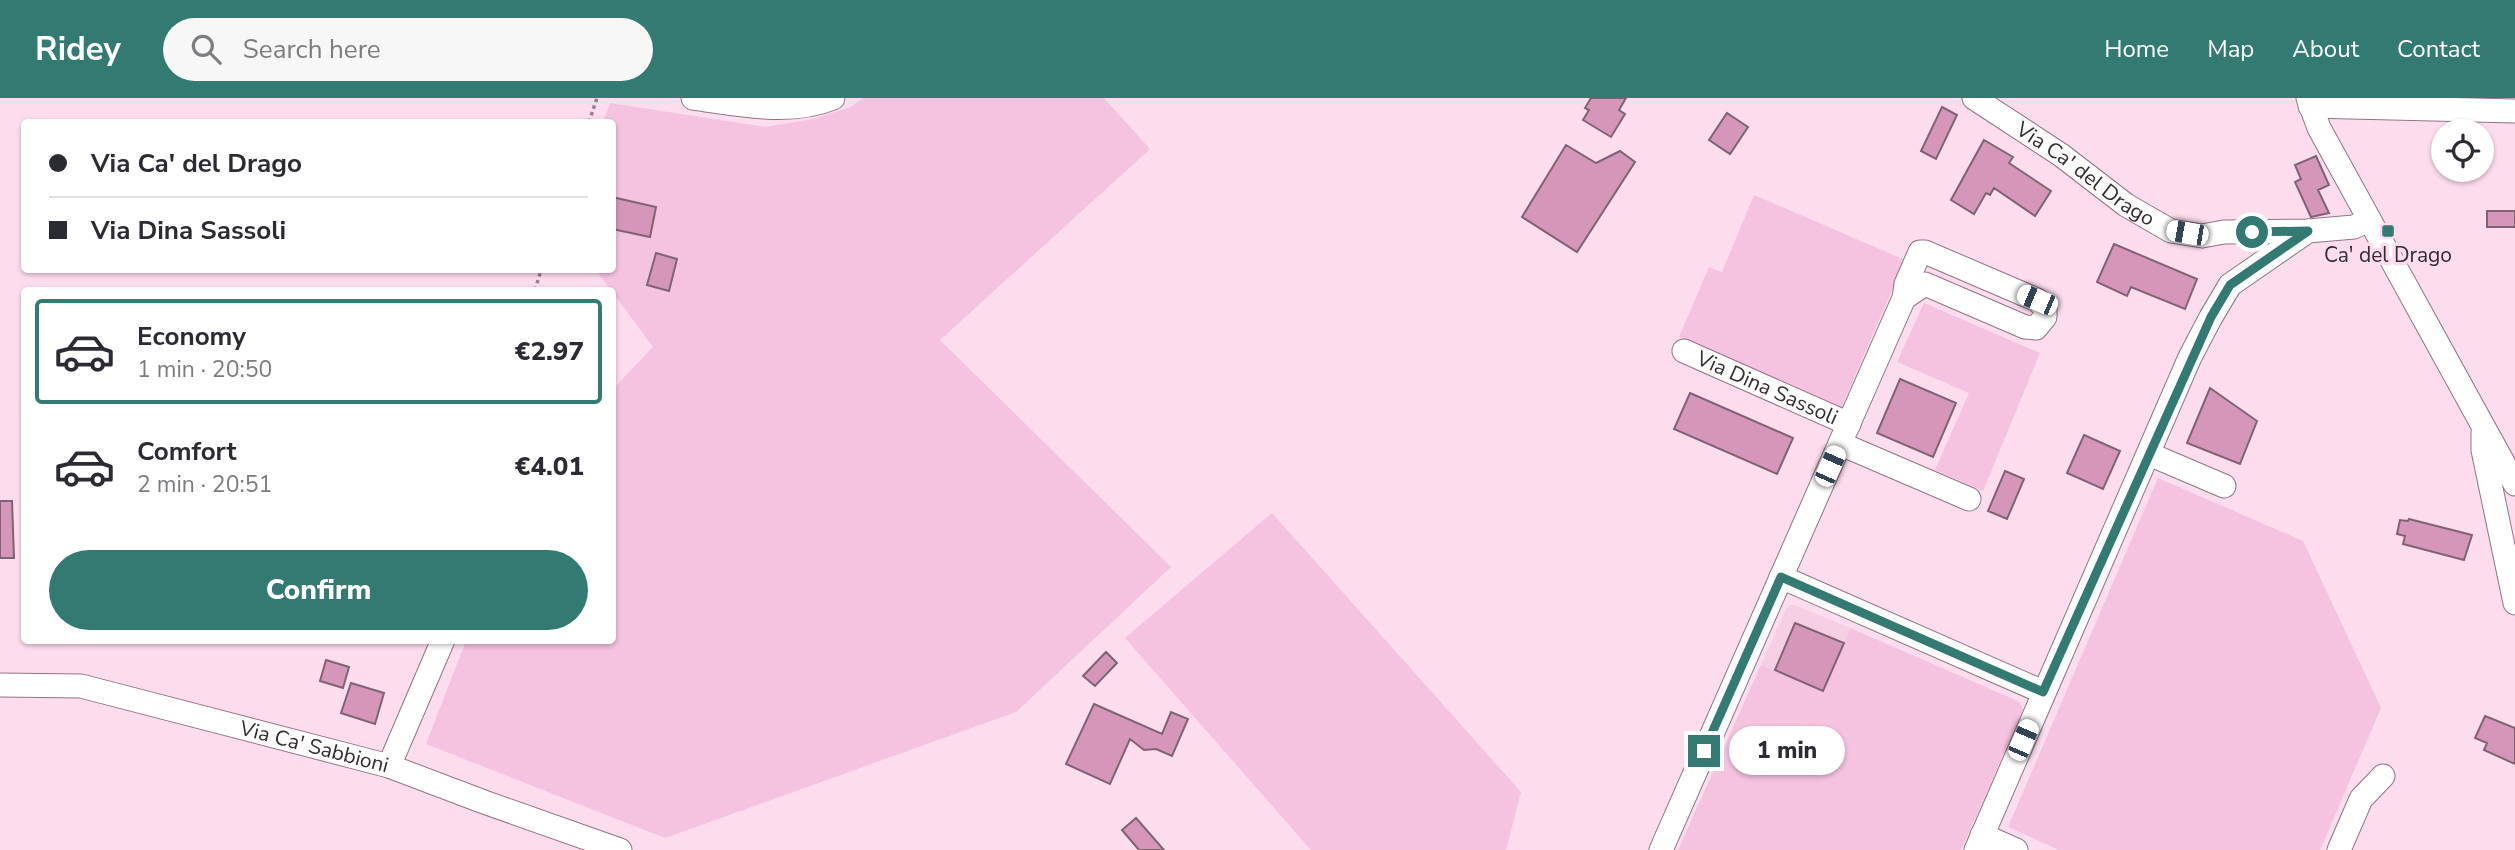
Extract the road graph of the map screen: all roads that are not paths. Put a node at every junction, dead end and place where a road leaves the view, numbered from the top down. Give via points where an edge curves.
1 (693, 98) edge
2 (832, 98) edge
3 (1974, 98) edge
4 (2309, 102) edge
5 (2515, 111) edge
6 (2369, 220) junction
7 (2308, 231) junction
8 (1904, 298) junction
9 (1684, 351) dead end
10 (2483, 426) junction
11 (1845, 434) junction
12 (2148, 454) junction
13 (2515, 484) edge
14 (2224, 486) dead end
15 (1969, 499) dead end
16 (1781, 577) junction
17 (2515, 603) edge
18 (441, 644) edge
19 (0, 685) edge
20 (2043, 692) junction
21 (389, 766) junction
22 (2383, 776) dead end
23 (1979, 843) edge
24 (620, 850) edge
25 (1661, 850) edge
26 (2016, 850) edge
27 (2339, 850) edge

1 - 2 street via 755,106 798,106
3 - 7 street, Via Ca' del Drago via 2126,205 2171,231 2202,236
4 - 5 street
4 - 6 street
6 - 7 street, Via Ca' del Drago via 2354,227
6 - 10 street
7 - 12 street via 2230,285 2195,347
8 - 8 street, Via Dina Sassoli via 1925,284 2025,327 2036,328 2045,317 2045,307 2037,300 1925,251 1916,260
8 - 11 street, Via Dina Sassoli
9 - 11 street, Via Dina Sassoli
10 - 13 street
10 - 17 street via 2483,450
11 - 15 street, Via Dina Sassoli
11 - 16 street, Via Dina Sassoli
12 - 14 street
12 - 20 street
16 - 20 street
16 - 25 street, Via Dina Sassoli
18 - 21 street
19 - 21 street, Via Ca' Sabbioni via 81,686
20 - 23 street
21 - 24 street, Via Ca' Sabbioni
22 - 27 street via 2361,799
23 - 26 street

